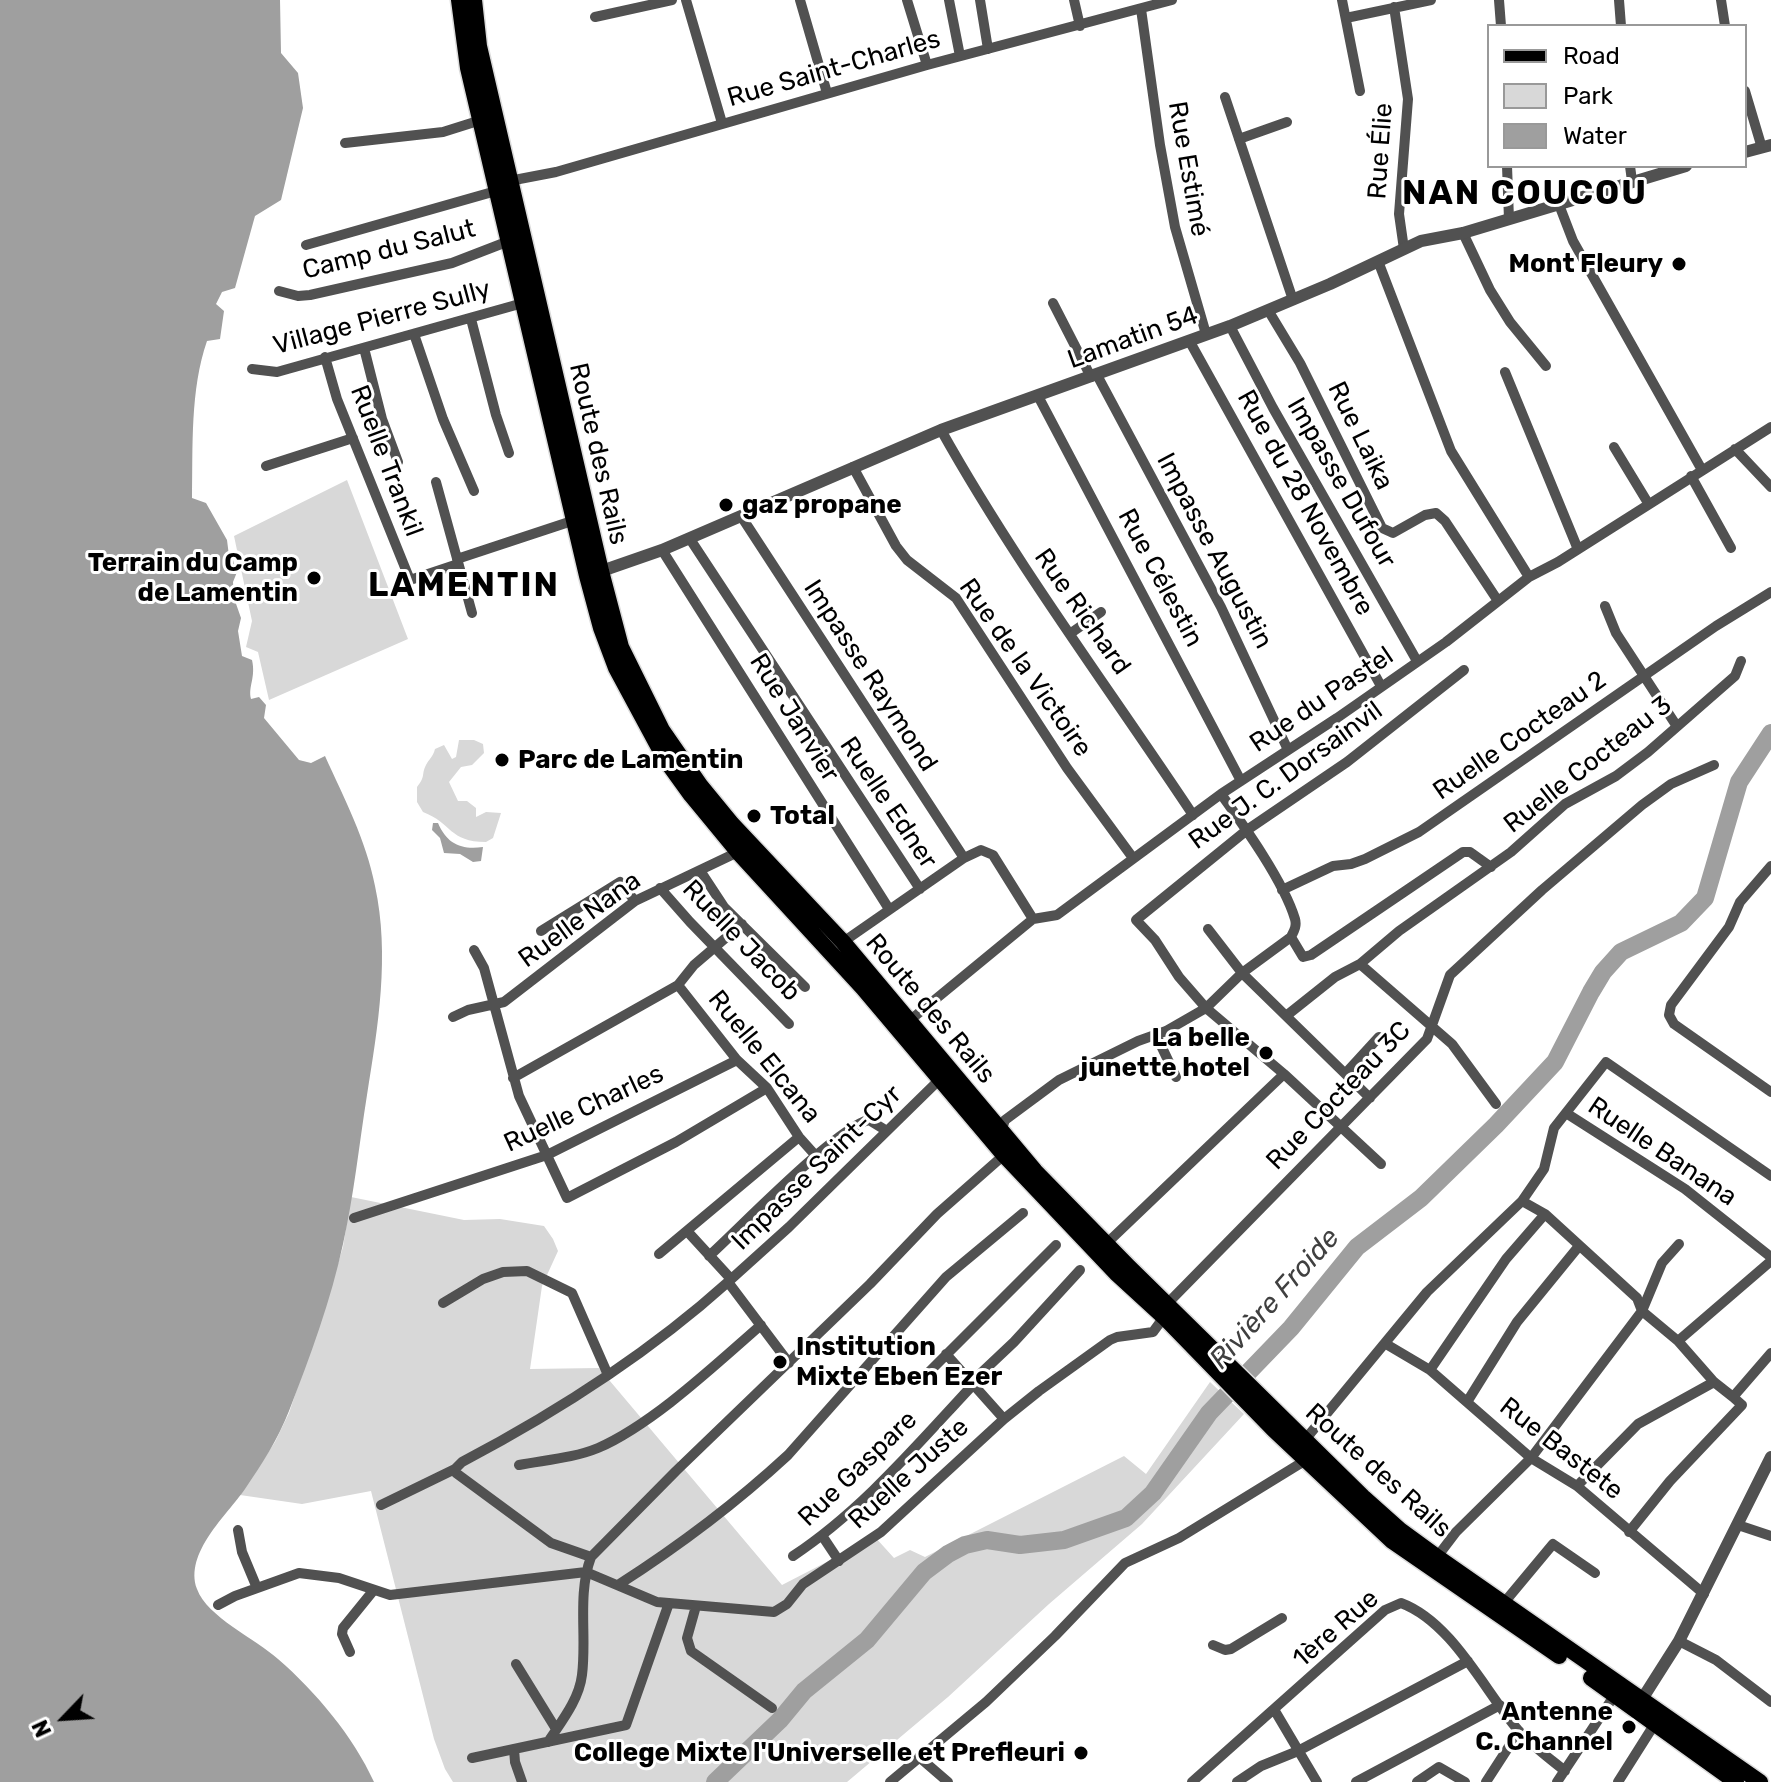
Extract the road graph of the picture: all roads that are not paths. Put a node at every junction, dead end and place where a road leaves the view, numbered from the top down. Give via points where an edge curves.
1 (459, 0) edge
2 (474, 0) edge
3 (672, 0) edge
4 (686, 0) edge
5 (800, 0) edge
6 (907, 0) edge
7 (949, 0) edge
8 (980, 0) edge
9 (1074, 0) edge
10 (1172, 0) edge
11 (1342, 0) edge
12 (1431, 0) edge
13 (1499, 0) edge
14 (1619, 0) edge
15 (1721, 0) edge
16 (1394, 7) junction
17 (1141, 9) junction
18 (595, 17) dead end
19 (1346, 18) junction
20 (1501, 24) edge
21 (1621, 24) edge
22 (1725, 24) edge
23 (1080, 26) junction
24 (988, 49) junction
25 (960, 56) junction
26 (927, 65) junction
27 (1360, 91) dead end
28 (827, 93) junction
29 (1747, 96) edge
30 (1225, 97) dead end
31 (481, 120) junction
32 (1287, 122) dead end
33 (722, 123) junction
34 (1239, 139) junction
35 (345, 143) dead end
36 (1767, 146) edge
37 (1747, 151) edge
38 (1507, 168) edge
39 (1630, 168) edge
40 (1679, 168) edge
41 (1632, 181) junction
42 (502, 186) junction
43 (1558, 202) junction
44 (1509, 219) junction
45 (1463, 233) junction
46 (509, 241) junction
47 (306, 245) dead end
48 (1404, 249) junction
49 (1378, 261) junction
50 (279, 291) dead end
51 (1293, 300) junction
52 (523, 303) junction
53 (1053, 303) dead end
54 (1268, 310) junction
55 (471, 319) junction
56 (1230, 326) junction
57 (414, 334) junction
58 (1206, 334) junction
59 (1190, 342) junction
60 (364, 348) junction
61 (325, 357) junction
62 (1546, 366) dead end
63 (252, 369) dead end
64 (1505, 372) dead end
65 (1094, 376) junction
66 (1038, 396) junction
67 (1771, 427) edge
68 (941, 430) junction
69 (353, 438) junction
70 (1614, 447) dead end
71 (1735, 449) junction
72 (509, 453) dead end
73 (398, 462) dead end
74 (266, 466) dead end
75 (853, 467) junction
76 (1702, 470) junction
77 (1691, 476) junction
78 (436, 482) dead end
79 (1771, 487) edge
80 (474, 491) dead end
81 (1648, 503) junction
82 (741, 516) junction
83 (575, 520) junction
84 (690, 539) junction
85 (1577, 547) junction
86 (1731, 548) dead end
87 (662, 550) junction
88 (458, 562) junction
89 (594, 573) junction
90 (1529, 577) junction
91 (1771, 592) edge
92 (1498, 601) junction
93 (1605, 606) dead end
94 (1101, 612) dead end
95 (472, 613) dead end
96 (1071, 633) junction
97 (1417, 661) junction
98 (1741, 661) dead end
99 (1464, 670) dead end
100 (1644, 676) junction
101 (1381, 686) junction
102 (1676, 725) junction
103 (1288, 750) junction
104 (1714, 765) dead end
105 (1241, 781) junction
106 (1221, 794) junction
107 (1193, 815) junction
108 (1247, 830) junction
109 (738, 852) junction
110 (964, 858) junction
111 (1133, 858) junction
112 (1771, 866) edge
113 (1491, 867) junction
114 (701, 872) junction
115 (660, 888) junction
116 (920, 889) junction
117 (1282, 890) junction
118 (635, 901) junction
119 (889, 909) junction
120 (1033, 919) junction
121 (742, 924) junction
122 (1208, 929) dead end
123 (541, 931) dead end
124 (1291, 937) junction
125 (843, 942) junction
126 (716, 947) junction
127 (474, 950) dead end
128 (1360, 964) junction
129 (1242, 973) junction
130 (678, 985) junction
131 (805, 987) dead end
132 (493, 1006) junction
133 (1206, 1008) junction
134 (1286, 1016) junction
135 (453, 1017) dead end
136 (909, 1021) junction
137 (789, 1024) dead end
138 (1432, 1027) junction
139 (1156, 1035) junction
140 (1379, 1037) dead end
141 (737, 1060) junction
142 (1346, 1073) junction
143 (1284, 1074) junction
144 (1176, 1077) dead end
145 (513, 1078) junction
146 (939, 1080) junction
147 (767, 1088) junction
148 (1771, 1092) edge
149 (1370, 1098) junction
150 (1496, 1104) dead end
151 (1566, 1113) junction
152 (1341, 1127) junction
153 (887, 1131) junction
154 (1001, 1131) junction
155 (799, 1137) junction
156 (547, 1155) junction
157 (1004, 1155) junction
158 (816, 1156) junction
159 (1381, 1164) dead end
160 (1771, 1176) edge
161 (1522, 1201) junction
162 (1023, 1213) dead end
163 (1545, 1214) junction
164 (354, 1218) dead end
165 (687, 1231) junction
166 (1106, 1244) junction
167 (1679, 1244) dead end
168 (1056, 1245) dead end
169 (1579, 1246) junction
170 (659, 1254) dead end
171 (709, 1256) junction
172 (1771, 1259) edge
173 (1080, 1270) dead end
174 (729, 1281) junction
175 (443, 1303) dead end
176 (1165, 1311) junction
177 (1642, 1311) junction
178 (761, 1325) junction
179 (1678, 1341) junction
180 (1386, 1344) junction
181 (1771, 1353) edge
182 (946, 1354) junction
183 (789, 1363) junction
184 (1430, 1370) junction
185 (929, 1372) dead end
186 (608, 1375) junction
187 (1714, 1382) junction
188 (974, 1383) junction
189 (1733, 1397) junction
190 (1467, 1402) junction
191 (1004, 1419) junction
192 (1280, 1425) junction
193 (1304, 1441) junction
194 (1771, 1457) edge
195 (1531, 1458) junction
196 (1306, 1460) junction
197 (519, 1465) dead end
198 (455, 1469) junction
199 (1577, 1486) junction
200 (381, 1505) dead end
201 (1738, 1525) junction
202 (238, 1530) dead end
203 (1629, 1532) junction
204 (1771, 1536) edge
205 (823, 1537) junction
206 (793, 1556) dead end
207 (591, 1557) junction
208 (1437, 1557) junction
209 (839, 1561) junction
210 (586, 1572) junction
211 (1595, 1573) dead end
212 (618, 1585) junction
213 (257, 1588) junction
214 (373, 1591) junction
215 (1704, 1594) junction
216 (669, 1603) junction
217 (1503, 1604) junction
218 (218, 1605) dead end
219 (696, 1606) junction
220 (1282, 1618) dead end
221 (1679, 1641) junction
222 (1213, 1645) dead end
223 (350, 1652) dead end
224 (1468, 1661) junction
225 (516, 1664) dead end
226 (1614, 1696) junction
227 (1771, 1702) edge
228 (1500, 1705) junction
229 (1638, 1705) junction
230 (772, 1708) dead end
231 (1275, 1711) junction
232 (1654, 1725) junction
233 (556, 1729) junction
234 (1519, 1731) junction
235 (548, 1742) junction
236 (514, 1749) junction
237 (1298, 1751) junction
238 (919, 1757) junction
239 (472, 1758) dead end
240 (1565, 1771) junction
241 (522, 1782) edge
242 (890, 1782) edge
243 (948, 1782) edge
244 (1192, 1782) edge
245 (1237, 1782) edge
246 (1317, 1782) edge
247 (1356, 1782) edge
248 (1417, 1782) edge
249 (1465, 1782) edge
250 (1486, 1782) edge
251 (1557, 1782) edge
252 (1618, 1782) edge
253 (1736, 1782) edge
254 (1760, 1782) edge

1 - 31 main road, Route des Rails
2 - 42 main road, Route des Rails
3 - 18 street
4 - 33 street
5 - 28 street
6 - 26 street
7 - 25 street
8 - 24 street
9 - 23 street
10 - 17 street, Rue Saint-Charles
11 - 19 street
12 - 16 street
13 - 20 street
14 - 21 street
15 - 22 street
16 - 19 street
16 - 48 street, Rue Élie via 1408,99 1399,214
17 - 23 street, Rue Saint-Charles
17 - 58 street, Rue Estimé via 1175,227
19 - 27 street
23 - 24 street, Rue Saint-Charles
24 - 25 street, Rue Saint-Charles
25 - 26 street, Rue Saint-Charles
26 - 28 street, Rue Saint-Charles
28 - 33 street, Rue Saint-Charles
29 - 36 street
30 - 34 street
31 - 35 street via 443,132
31 - 42 main road, Route des Rails
32 - 34 street
33 - 42 street, Rue Saint-Charles
34 - 51 street
36 - 37 street
38 - 44 street
39 - 41 street
40 - 41 street, Lamatin 54
41 - 43 street, Lamatin 54
42 - 46 main road, Route des Rails
42 - 47 street, Rue Saint-Charles
42 - 89 main road, Route des Rails
43 - 44 street, Lamatin 54
43 - 76 street via 1573,241
44 - 45 street, Lamatin 54
45 - 48 street, Lamatin 54
45 - 62 street via 1490,290
46 - 50 street, Camp du Salut via 452,263 321,293 298,296
46 - 52 main road, Route des Rails
48 - 49 street, Lamatin 54
49 - 51 street, Lamatin 54
49 - 90 street via 1451,451
51 - 54 street, Lamatin 54
52 - 55 street, Village Pierre Sully
52 - 83 main road, Route des Rails
53 - 65 street, Impasse Augustin
54 - 56 street, Lamatin 54
54 - 92 street, Rue Laika via 1382,528 1393,533 1436,513
55 - 57 street, Village Pierre Sully
55 - 72 street
56 - 58 street, Lamatin 54
56 - 97 street, Impasse Dufour
57 - 60 street, Village Pierre Sully
57 - 80 street
58 - 59 street, Lamatin 54
59 - 65 street, Lamatin 54
59 - 101 street, Rue du 28 Novembre
60 - 61 street, Village Pierre Sully
60 - 73 street
61 - 63 street, Village Pierre Sully via 277,372
61 - 69 street, Ruelle Trankil
64 - 85 street
65 - 66 street, Lamatin 54
65 - 103 street, Impasse Augustin via 1221,607
66 - 68 street, Lamatin 54
66 - 105 street, Rue Célestin
67 - 71 street, Rue du Pastel
68 - 75 street, Lamatin 54
68 - 96 street, Rue Richard via 1018,559
69 - 74 street
69 - 88 street, Ruelle Trankil via 410,580
70 - 81 street
71 - 76 street, Rue du Pastel
71 - 79 street
75 - 82 street, Lamatin 54
75 - 111 street, Rue de la Victoire via 896,546 956,598
76 - 77 street, Rue du Pastel
77 - 81 street, Rue du Pastel
77 - 86 street
78 - 88 street
81 - 85 street, Rue du Pastel
82 - 84 street, Lamatin 54
82 - 110 street, Impasse Raymond
83 - 88 street
83 - 89 main road, Route des Rails
84 - 87 street, Lamatin 54
84 - 116 street, Ruelle Edner
85 - 90 street, Rue du Pastel
87 - 89 street, Lamatin 54
87 - 119 street, Rue Janvier
88 - 95 street
89 - 109 main road, Route des Rails via 616,668 640,716 691,795
89 - 125 main road, Route des Rails via 621,647 662,730 732,824
90 - 92 street, Rue du Pastel
91 - 100 street, Ruelle Cocteau 2
92 - 97 street, Rue du Pastel
93 - 100 street
94 - 96 street
96 - 107 street, Rue Richard
97 - 101 street, Rue du Pastel
98 - 102 street, Ruelle Cocteau 3 via 1735,676
99 - 108 street, Rue J. C. Dorsainvil via 1347,762
100 - 102 street
100 - 117 street, Ruelle Cocteau 2 via 1419,832
101 - 103 street, Rue du Pastel
102 - 113 street, Ruelle Cocteau 3 via 1616,776 1565,804
103 - 105 street, Rue du Pastel
104 - 138 street, Rue Cocteau 3C via 1671,784 1642,805 1496,932 1450,975
105 - 106 street, Rue du Pastel
106 - 107 street, Rue du Pastel
106 - 108 street
107 - 111 street, Rue du Pastel
108 - 117 street
108 - 133 street, Rue J. C. Dorsainvil via 1136,920
109 - 114 street, Ruelle Nana
109 - 146 main road, Route des Rails
110 - 116 street
110 - 120 street via 981,850 993,855
111 - 120 street, Rue du Pastel via 1057,915
112 - 148 street via 1740,902 1729,927 1669,1010 1674,1024
113 - 124 street, Ruelle Cocteau 3 via 1463,852 1311,955 1303,957
113 - 128 street, Ruelle Cocteau 3
114 - 115 street, Ruelle Nana
114 - 121 street
115 - 118 street, Ruelle Nana
115 - 126 street, Ruelle Jacob
116 - 119 street
117 - 124 street via 1295,919
118 - 123 street via 620,882
118 - 132 street, Ruelle Nana via 508,1000
119 - 125 street
120 - 136 street, Rue du Pastel
121 - 126 street
121 - 131 street
122 - 129 street
124 - 129 street
125 - 136 main road, Route des Rails
126 - 130 street
126 - 137 street, Ruelle Jacob
127 - 132 street
128 - 134 street, Ruelle Cocteau 3
128 - 138 street
129 - 133 street
129 - 134 street
130 - 141 street, Ruelle Elcana
130 - 145 street
132 - 135 street, Ruelle Nana
132 - 145 street
133 - 139 street
133 - 143 street
134 - 142 street
136 - 154 main road, Route des Rails
138 - 149 street, Rue Cocteau 3C via 1427,1039
138 - 150 street via 1452,1044
139 - 144 street
139 - 154 street via 1059,1080 1005,1120
140 - 142 street
141 - 147 street, Ruelle Elcana
141 - 156 street, Ruelle Charles
142 - 149 street
143 - 152 street
143 - 166 street
145 - 156 street
146 - 153 street, Impasse Saint-Cyr
146 - 157 main road, Route des Rails
147 - 155 street, Ruelle Elcana
147 - 156 street via 567,1198
149 - 152 street, Rue Cocteau 3C
151 - 160 street via 1606,1062
151 - 161 street via 1554,1128 1544,1169
151 - 172 street, Ruelle Banana via 1685,1189
152 - 159 street
152 - 176 street, Rue Cocteau 3C
153 - 158 street via 864,1121
153 - 174 street, Impasse Saint-Cyr
154 - 166 main road, Route des Rails
155 - 158 street, Ruelle Elcana
155 - 165 street
156 - 164 street, Ruelle Charles
157 - 176 main road, Route des Rails via 1116,1273
157 - 183 street via 937,1214
158 - 171 street
161 - 163 street
161 - 180 street via 1427,1292
162 - 212 street via 946,1277 770,1472 685,1542
163 - 169 street
163 - 184 street via 1506,1259
165 - 170 street
165 - 171 street
166 - 176 main road, Route des Rails
167 - 177 street via 1662,1263
168 - 182 street
169 - 177 street via 1637,1298
169 - 190 street via 1517,1322
171 - 174 street
172 - 179 street
173 - 188 street, Rue Gaspare
174 - 178 street, Impasse Saint-Cyr
174 - 186 street via 684,1322
175 - 186 street via 483,1279 527,1271 572,1293
176 - 191 street, Ruelle Juste via 1153,1332 1117,1337 1097,1348
176 - 192 main road, Route des Rails
177 - 179 street
177 - 195 street
178 - 183 street, Impasse Saint-Cyr
178 - 197 street via 691,1386 624,1434 596,1449
179 - 187 street
180 - 184 street, Rue Bastete
180 - 193 street
181 - 189 street
182 - 185 street
182 - 188 street
183 - 207 street
184 - 190 street, Rue Bastete
186 - 198 street
187 - 189 street
187 - 199 street via 1638,1424
188 - 191 street
188 - 205 street, Rue Gaspare
189 - 203 street via 1742,1405
190 - 195 street, Rue Bastete
191 - 209 street, Ruelle Juste via 881,1532
192 - 193 main road, Route des Rails
192 - 196 main road, Route des Rails
193 - 208 main road, Route des Rails
194 - 201 street
195 - 199 street, Rue Bastete
195 - 208 street
196 - 226 main road, Route des Rails via 1392,1541
196 - 238 street via 1191,1531 1125,1563 1021,1669
198 - 200 street
198 - 207 street via 528,1529
199 - 203 street, Rue Bastete
201 - 204 street
201 - 215 street
202 - 213 street
203 - 215 street, Rue Bastete
205 - 206 street, Rue Gaspare
205 - 209 street
207 - 210 street
208 - 217 main road, Route des Rails
209 - 219 street, Ruelle Juste via 803,1584 774,1612
210 - 212 street, Ruelle Juste
210 - 214 street via 390,1595
210 - 233 street via 582,1677 571,1708
211 - 217 street via 1553,1544
212 - 216 street, Ruelle Juste
213 - 214 street via 299,1573 339,1578
213 - 218 street
214 - 223 street via 343,1628
215 - 221 street
216 - 219 street, Ruelle Juste
216 - 235 street via 626,1725
217 - 229 main road, Route des Rails
219 - 230 street via 687,1638 691,1651
220 - 222 street via 1231,1649
221 - 227 street via 1716,1660
221 - 229 street
224 - 228 street, 1ère Rue
224 - 231 street, 1ère Rue via 1419,1609 1401,1603 1385,1610
224 - 237 street
225 - 233 street
226 - 229 main road, Route des Rails
226 - 240 street
228 - 234 street, 1ère Rue
228 - 247 street
229 - 232 main road, Route des Rails
229 - 254 main road, Route des Rails
231 - 237 street
231 - 244 street, 1ère Rue
232 - 252 street
232 - 253 main road, Route des Rails
233 - 235 street
234 - 240 street, 1ère Rue
234 - 250 street
235 - 236 street
236 - 239 street
236 - 241 street
237 - 245 street
237 - 246 street
238 - 242 street
238 - 243 street
240 - 251 street
248 - 249 street via 1439,1767

